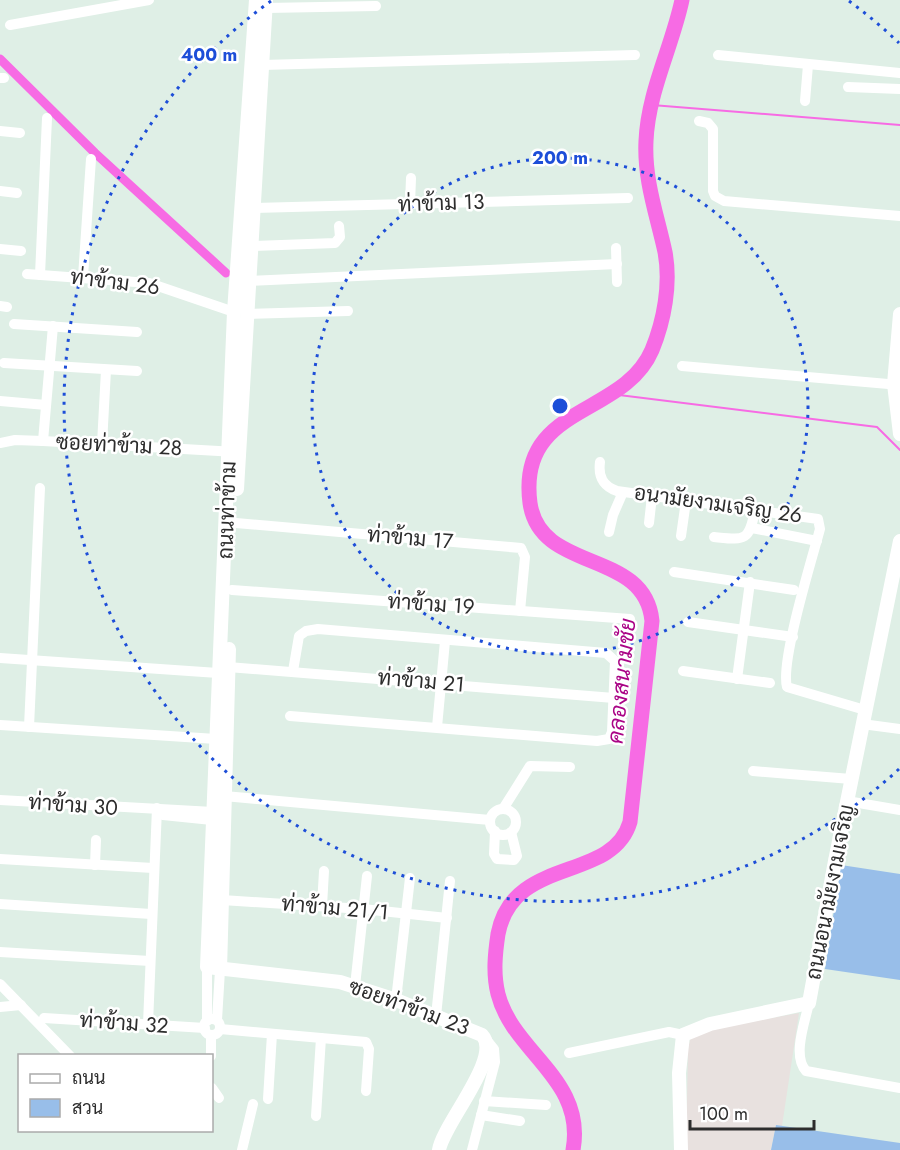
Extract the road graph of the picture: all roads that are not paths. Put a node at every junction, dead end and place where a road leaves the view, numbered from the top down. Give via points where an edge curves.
1 (149, 0) edge
2 (262, 3) edge
3 (376, 6) dead end
4 (10, 25) dead end
5 (635, 55) dead end
6 (717, 55) dead end
7 (262, 65) junction
8 (808, 65) junction
9 (900, 73) edge
10 (848, 87) dead end
11 (900, 89) edge
12 (805, 101) dead end
13 (253, 107) junction
14 (47, 118) dead end
15 (699, 121) dead end
16 (0, 131) edge
17 (20, 133) dead end
18 (91, 159) dead end
19 (411, 178) dead end
20 (0, 191) edge
21 (17, 193) dead end
22 (628, 198) dead end
23 (410, 204) junction
24 (253, 208) junction
25 (900, 216) edge
26 (339, 226) dead end
27 (251, 246) junction
28 (616, 248) dead end
29 (0, 249) edge
30 (21, 251) dead end
31 (617, 264) junction
32 (27, 274) dead end
33 (40, 275) junction
34 (83, 277) junction
35 (249, 281) junction
36 (617, 282) dead end
37 (348, 311) dead end
38 (240, 313) junction
39 (900, 317) edge
40 (14, 324) dead end
41 (53, 326) junction
42 (137, 332) dead end
43 (3, 363) dead end
44 (50, 366) junction
45 (682, 366) dead end
46 (106, 370) junction
47 (137, 371) dead end
48 (897, 384) edge
49 (0, 401) edge
50 (46, 405) junction
51 (900, 434) edge
52 (43, 441) junction
53 (0, 443) edge
54 (102, 444) junction
55 (234, 451) junction
56 (600, 462) dead end
57 (40, 488) dead end
58 (623, 492) junction
59 (652, 496) junction
60 (686, 501) junction
61 (755, 510) junction
62 (236, 523) junction
63 (650, 523) dead end
64 (752, 528) junction
65 (609, 532) dead end
66 (681, 537) dead end
67 (714, 537) dead end
68 (817, 541) junction
69 (900, 541) edge
70 (899, 557) edge
71 (674, 572) dead end
72 (750, 582) junction
73 (232, 590) junction
74 (794, 590) dead end
75 (520, 611) junction
76 (630, 620) dead end
77 (688, 622) dead end
78 (744, 629) junction
79 (793, 637) junction
80 (445, 641) junction
81 (0, 658) edge
82 (32, 660) junction
83 (223, 670) junction
84 (293, 671) junction
85 (682, 671) dead end
86 (737, 680) junction
87 (441, 683) junction
88 (770, 683) dead end
89 (614, 698) junction
90 (290, 716) dead end
91 (863, 717) junction
92 (0, 725) edge
93 (29, 727) junction
94 (437, 727) junction
95 (900, 729) edge
96 (216, 740) junction
97 (570, 767) dead end
98 (753, 771) dead end
99 (851, 779) junction
100 (224, 796) junction
101 (0, 800) edge
102 (847, 801) junction
103 (503, 809) junction
104 (900, 810) edge
105 (157, 811) junction
106 (212, 816) junction
107 (490, 820) junction
108 (495, 831) junction
109 (511, 832) junction
110 (96, 840) dead end
111 (0, 858) edge
112 (95, 865) junction
113 (153, 868) junction
114 (324, 871) dead end
115 (367, 876) dead end
116 (411, 878) dead end
117 (450, 881) dead end
118 (222, 900) junction
119 (0, 904) edge
120 (322, 906) junction
121 (363, 909) junction
122 (151, 914) junction
123 (406, 914) junction
124 (447, 918) junction
125 (0, 952) edge
126 (150, 961) junction
127 (214, 968) junction
128 (0, 984) edge
129 (355, 986) junction
130 (396, 1000) junction
131 (809, 1003) junction
132 (21, 1005) junction
133 (0, 1007) edge
134 (436, 1016) junction
135 (44, 1018) dead end
136 (148, 1024) junction
137 (212, 1027) junction
138 (273, 1034) junction
139 (683, 1035) junction
140 (321, 1038) junction
141 (486, 1039) junction
142 (568, 1053) dead end
143 (68, 1054) edge
144 (211, 1054) edge
145 (900, 1088) edge
146 (213, 1089) edge
147 (366, 1091) dead end
148 (219, 1098) dead end
149 (268, 1099) dead end
150 (484, 1101) junction
151 (253, 1104) dead end
152 (546, 1105) dead end
153 (481, 1114) junction
154 (316, 1116) dead end
155 (520, 1121) dead end
156 (242, 1150) edge
157 (439, 1150) edge
158 (472, 1150) edge
159 (681, 1150) edge

1 - 4 street
2 - 3 street
2 - 7 street, ถนนท่าข้าม
2 - 13 street, ถนนท่าข้าม
5 - 7 street
6 - 8 street
7 - 13 street, ถนนท่าข้าม
8 - 9 street
8 - 12 street
10 - 11 street
13 - 24 street, ถนนท่าข้าม
13 - 38 street, ถนนท่าข้าม
14 - 33 street
15 - 25 street via 713,129 713,191 724,201
16 - 17 street
18 - 34 street
19 - 23 street
20 - 21 street
22 - 23 street, ท่าข้าม 13
23 - 24 street, ท่าข้าม 13
24 - 27 street, ถนนท่าข้าม
26 - 27 street via 340,237 335,243
27 - 35 street, ถนนท่าข้าม
28 - 31 street
29 - 30 street
31 - 35 street
31 - 36 street
32 - 33 street, ท่าข้าม 26
33 - 34 street, ท่าข้าม 26
34 - 38 street, ท่าข้าม 26 via 149,283
35 - 38 street, ถนนท่าข้าม
37 - 38 street
38 - 55 street, ถนนท่าข้าม
39 - 48 street
40 - 41 street
41 - 42 street
41 - 44 street
43 - 44 street
44 - 46 street
44 - 50 street
45 - 48 street
46 - 47 street
46 - 54 street
48 - 51 street
49 - 50 street
50 - 52 street
52 - 53 street, ซอยท่าข้าม 28
52 - 54 street, ซอยท่าข้าม 28
54 - 55 street, ซอยท่าข้าม 28
55 - 62 street, ถนนท่าข้าม
55 - 83 street, ถนนท่าข้าม
56 - 58 street, อนามัยงามเจริญ 26 via 601,480 609,488
57 - 82 street
58 - 59 street, อนามัยงามเจริญ 26
58 - 65 street
59 - 60 street, อนามัยงามเจริญ 26
59 - 63 street
60 - 61 street, อนามัยงามเจริญ 26
60 - 66 street
61 - 64 street
61 - 68 street, อนามัยงามเจริญ 26 via 818,519 821,524
62 - 73 street, ถนนท่าข้าม
62 - 75 street, ท่าข้าม 17 via 521,548 525,557
64 - 67 street via 742,539
64 - 68 street
68 - 79 street, อนามัยงามเจริญ 26
69 - 70 street, ถนนอนามัยงามเจริญ
70 - 91 street, ถนนอนามัยงามเจริญ
71 - 72 street
72 - 74 street
72 - 78 street
73 - 75 street, ท่าข้าม 19
73 - 83 street, ถนนท่าข้าม
75 - 76 street, ท่าข้าม 19
77 - 78 street
78 - 79 street
78 - 86 street
79 - 91 street, อนามัยงามเจริญ 26 via 785,672 787,687
80 - 84 street via 306,630 299,636
80 - 87 street
80 - 89 street via 606,653 615,661
81 - 82 street, ท่าข้าม 21
82 - 83 street, ท่าข้าม 21
82 - 93 street
83 - 84 street, ท่าข้าม 21
83 - 96 street, ถนนท่าข้าม
83 - 100 street, ถนนท่าข้าม
84 - 87 street, ท่าข้าม 21
85 - 86 street
86 - 88 street
87 - 89 street, ท่าข้าม 21
87 - 94 street
89 - 94 street via 612,732 603,741
90 - 94 street
91 - 95 street
91 - 99 street, ถนนอนามัยงามเจริญ
92 - 93 street
93 - 96 street
96 - 106 street, ถนนท่าข้าม
97 - 103 street via 530,766
98 - 99 street
99 - 102 street, ถนนอนามัยงามเจริญ
100 - 107 street
100 - 118 street, ถนนท่าข้าม
101 - 105 street, ท่าข้าม 30
102 - 104 street
102 - 131 street, ถนนอนามัยงามเจริญ
103 - 107 street
103 - 109 street via 514,816 516,824
105 - 106 street, ท่าข้าม 30
105 - 113 street
106 - 127 street, ถนนท่าข้าม
107 - 108 street
108 - 109 street
108 - 109 street via 494,854 502,860 518,856
110 - 112 street
111 - 112 street
112 - 113 street
113 - 122 street
114 - 120 street
115 - 121 street
116 - 123 street
117 - 124 street
118 - 120 street, ท่าข้าม 21/1
118 - 127 street, ถนนท่าข้าม
119 - 122 street
120 - 121 street, ท่าข้าม 21/1
121 - 123 street, ท่าข้าม 21/1
121 - 129 street
122 - 126 street
123 - 124 street, ท่าข้าม 21/1
123 - 130 street
124 - 134 street
125 - 126 street
126 - 136 street
127 - 129 street, ซอยท่าข้าม 23
127 - 137 street, ถนนท่าข้าม
128 - 132 street
129 - 130 street, ซอยท่าข้าม 23
130 - 134 street, ซอยท่าข้าม 23
131 - 139 street, ถนนอนามัยงามเจริญ via 710,1024
131 - 145 street via 800,1054 806,1071
132 - 133 street
132 - 143 street
134 - 141 street, ซอยท่าข้าม 23
135 - 136 street, ท่าข้าม 32
136 - 137 street, ท่าข้าม 32
137 - 138 street, ท่าข้าม 32
137 - 144 street, ถนนท่าข้าม
138 - 140 street, ท่าข้าม 32
138 - 149 street
139 - 142 street via 669,1032
139 - 159 street
140 - 147 street, ท่าข้าม 32 via 366,1042
140 - 154 street
141 - 150 street via 495,1055
141 - 157 street, ซอยท่าข้าม 23 via 487,1048 476,1079 442,1136
146 - 148 street
150 - 152 street
150 - 153 street
151 - 156 street
153 - 155 street
153 - 158 street

